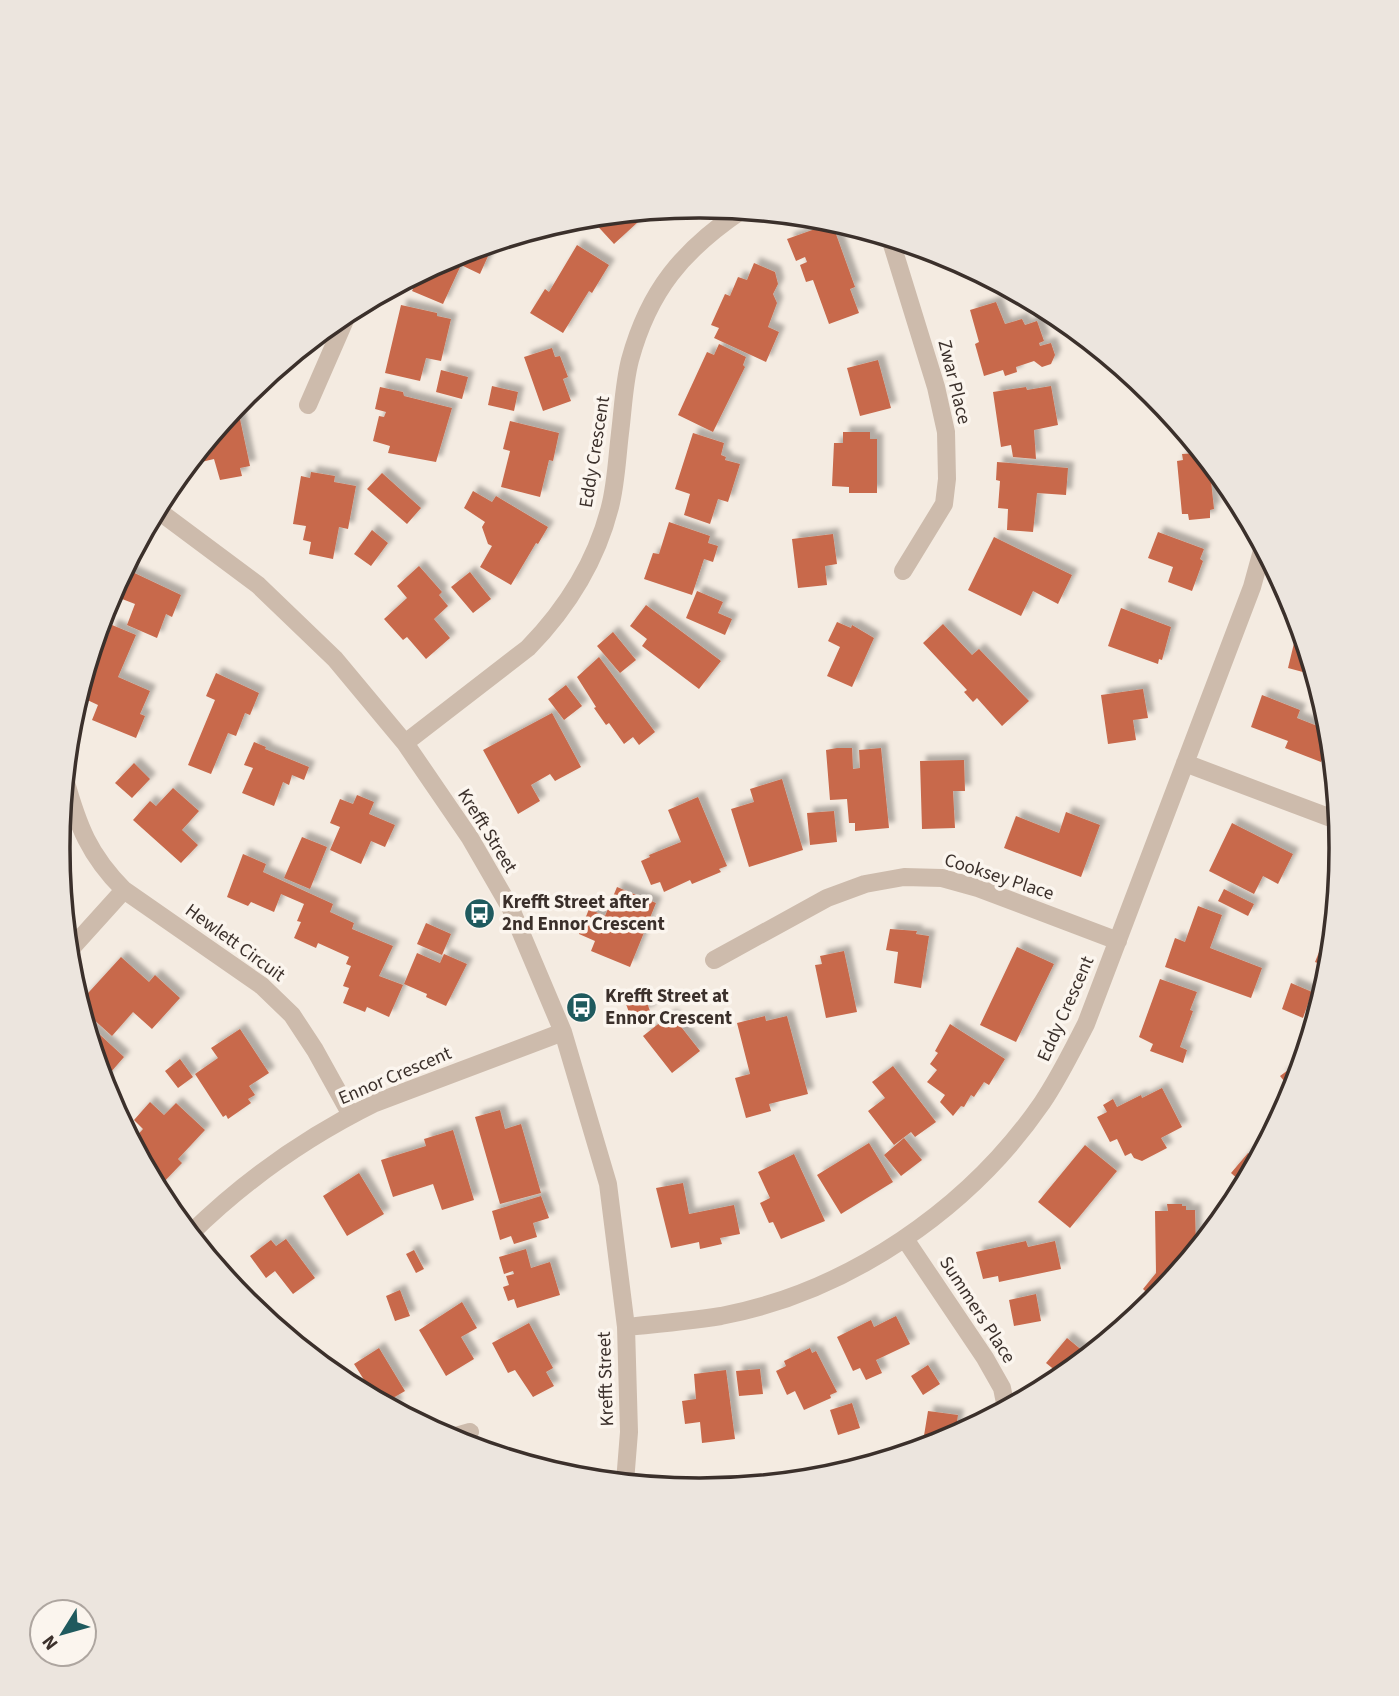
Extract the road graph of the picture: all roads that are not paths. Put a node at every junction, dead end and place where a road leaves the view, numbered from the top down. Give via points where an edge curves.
1 (728, 219) edge
2 (894, 249) edge
3 (340, 332) edge
4 (308, 405) dead end
5 (165, 516) edge
6 (1259, 560) edge
7 (903, 571) dead end
8 (405, 743) junction
9 (1185, 763) junction
10 (71, 803) edge
11 (1328, 817) edge
12 (124, 890) junction
13 (1118, 941) junction
14 (77, 942) edge
15 (714, 960) dead end
16 (563, 1032) junction
17 (351, 1115) junction
18 (197, 1227) edge
19 (905, 1239) junction
20 (625, 1327) junction
21 (1004, 1398) edge
22 (470, 1432) dead end
23 (467, 1433) edge
24 (626, 1473) edge

1 - 8 street, Eddy Crescent via 678,264 642,321 630,362 611,505 597,549 575,591 528,648
2 - 7 street, Zwar Place via 946,432 944,504
3 - 4 street
5 - 8 street, Krefft Street via 258,585 335,659
6 - 9 street, Eddy Crescent
8 - 16 street, Krefft Street via 470,838 511,909
9 - 11 street
9 - 13 street, Eddy Crescent
10 - 12 street, Hewlett Circuit via 85,841
12 - 14 street
12 - 17 street, Hewlett Circuit via 262,986 300,1027
13 - 15 street, Cooksey Place via 978,888 942,878 904,877 865,884 827,898
13 - 19 street, Eddy Crescent via 1086,1024 1041,1105 979,1178
16 - 17 street, Ennor Crescent
16 - 20 street, Krefft Street via 608,1184
17 - 18 street, Ennor Crescent via 284,1154
19 - 20 street, Eddy Crescent via 847,1272 785,1298 722,1315
19 - 21 street, Summers Place via 985,1358
20 - 24 street, Krefft Street
22 - 23 street

